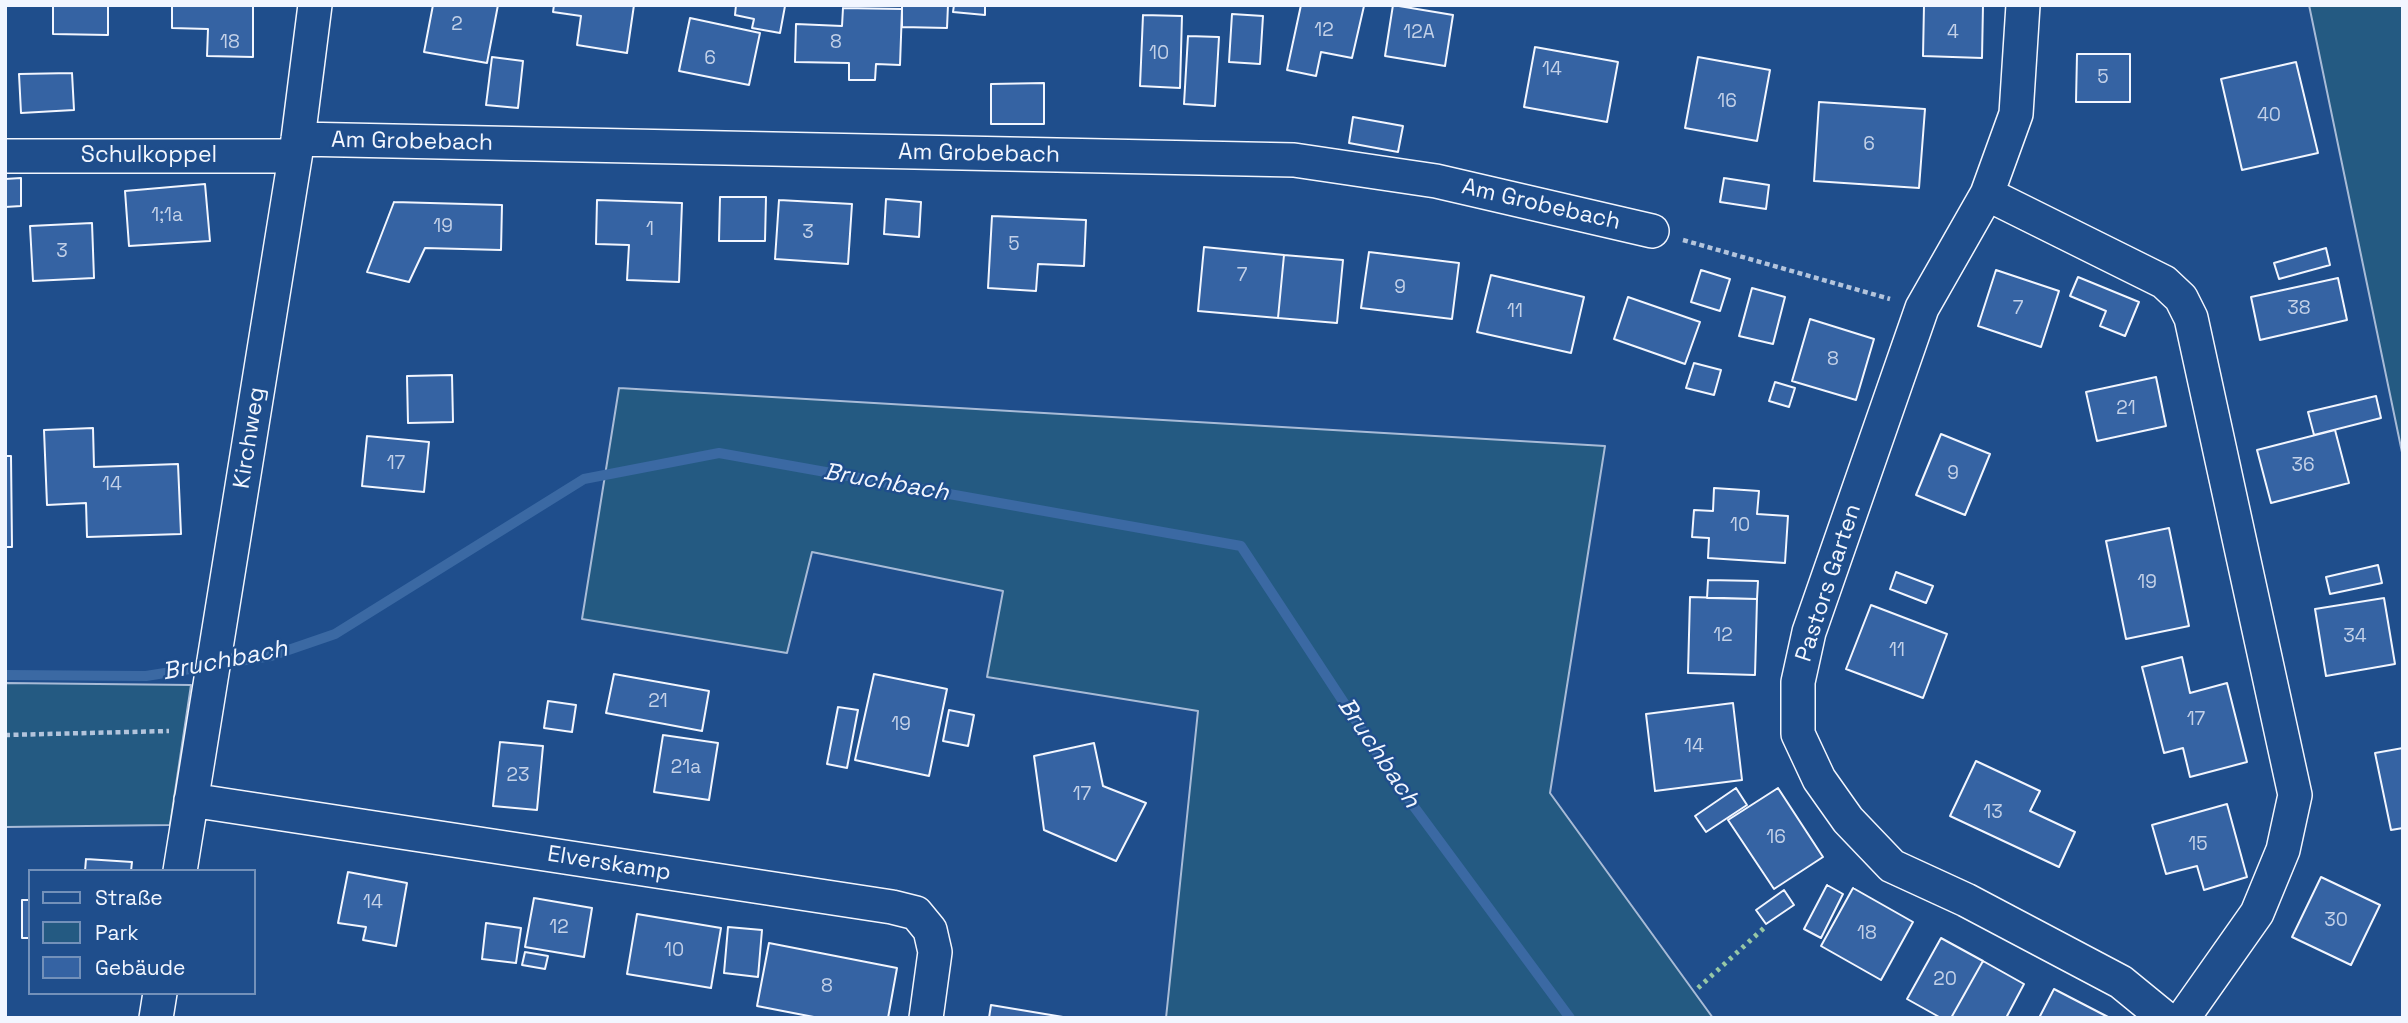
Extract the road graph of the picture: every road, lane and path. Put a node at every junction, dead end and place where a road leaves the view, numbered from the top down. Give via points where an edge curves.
1 (315, 5) edge
2 (2023, 5) edge
3 (295, 148) junction
4 (5, 156) edge
5 (1987, 194) junction
6 (1652, 231) joint
7 (1922, 308) junction
8 (204, 724) junction
9 (5, 735) edge
10 (191, 800) junction
11 (180, 869) edge
12 (160, 995) edge
13 (156, 1018) edge
14 (926, 1018) edge
15 (2165, 1018) edge
16 (2183, 1018) edge

1 - 3 street, Kirchweg
2 - 5 street, Pastors Garten via 2016,114
3 - 4 street, Schulkoppel
3 - 6 street, Am Grobebach via 1294,160 1436,181
3 - 8 street, Kirchweg
5 - 7 street, Pastors Garten
5 - 16 street via 2164,282 2181,298 2191,318 2295,795 2283,850 2257,913
6 - 7 path
7 - 15 street, Pastors Garten via 1810,632 1798,682 1798,734 1819,779 1848,820 1892,866 2120,982
8 - 9 path
8 - 10 street, Kirchweg
10 - 11 street, Kirchweg
10 - 14 street, Elverskamp via 916,913 930,930 935,952
12 - 13 street

